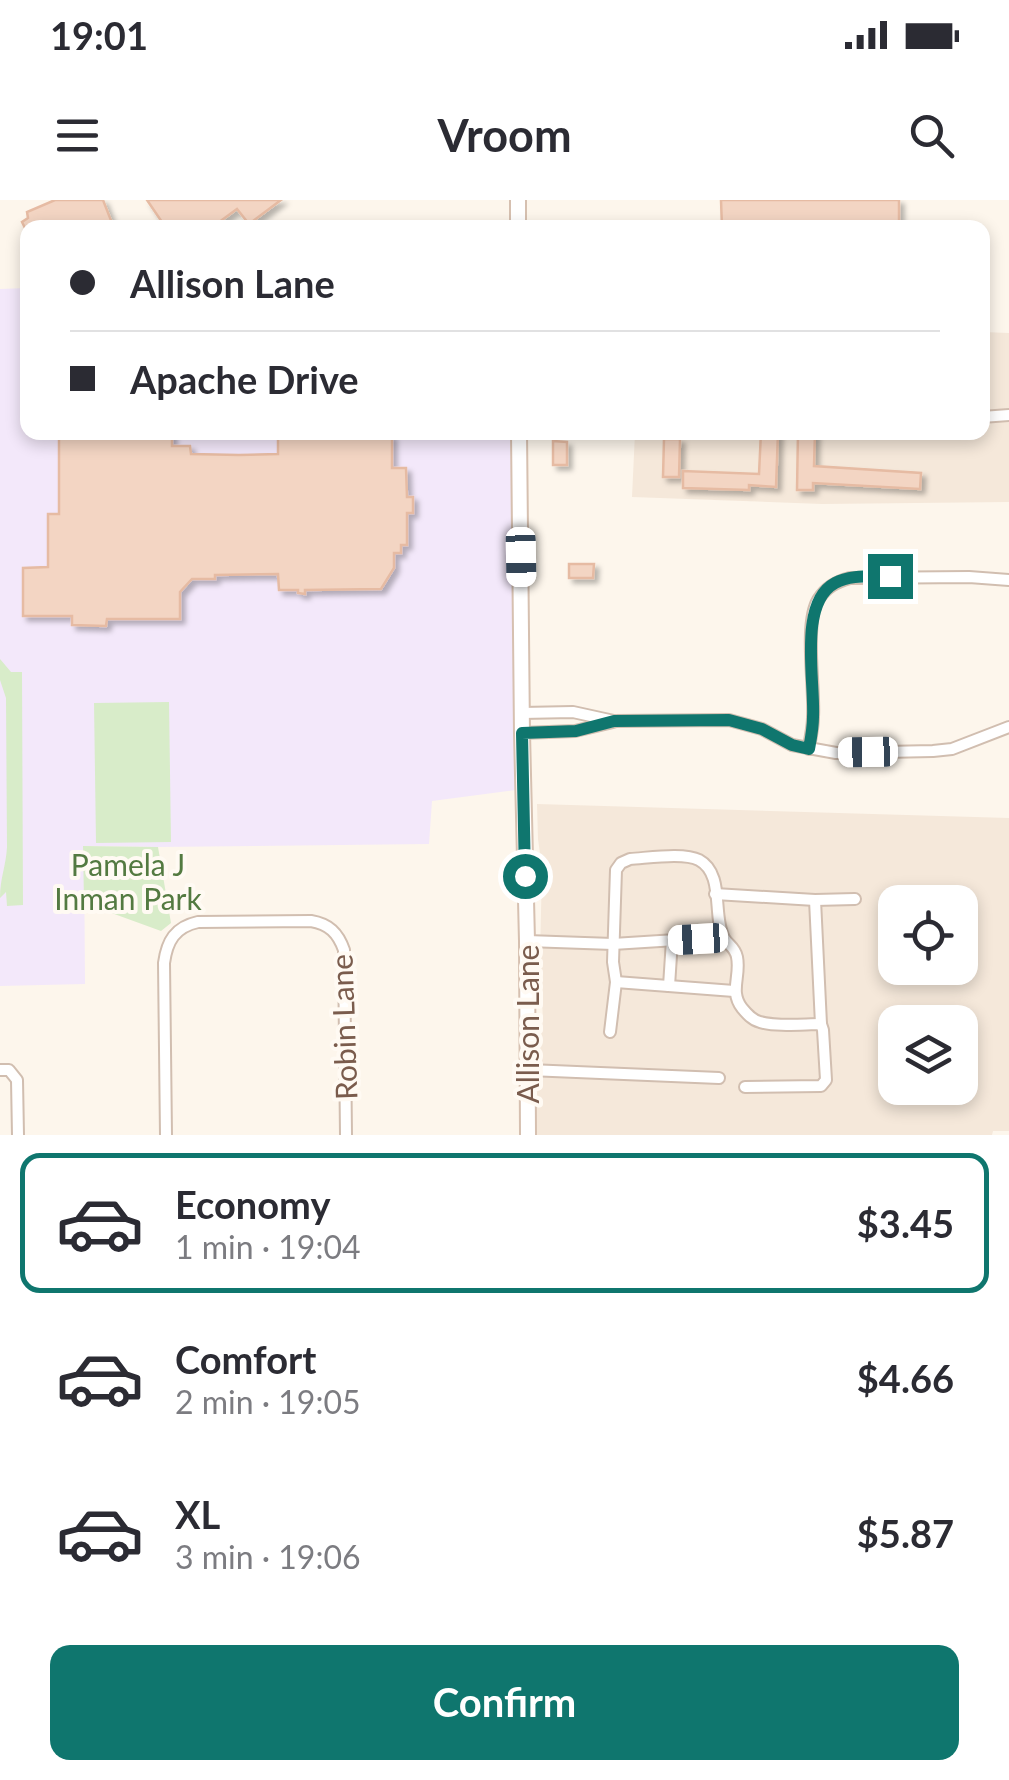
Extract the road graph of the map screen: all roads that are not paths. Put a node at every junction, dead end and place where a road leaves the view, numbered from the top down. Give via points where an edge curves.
1 (521, 440) edge
2 (1009, 580) edge
3 (522, 713) junction
4 (614, 721) junction
5 (1009, 727) edge
6 (522, 733) junction
7 (809, 749) junction
8 (716, 894) junction
9 (855, 899) dead end
10 (815, 900) junction
11 (723, 937) junction
12 (672, 940) junction
13 (528, 941) junction
14 (613, 944) junction
15 (616, 982) junction
16 (669, 986) junction
17 (734, 990) junction
18 (822, 1024) junction
19 (610, 1032) dead end
20 (0, 1070) edge
21 (529, 1070) junction
22 (719, 1078) dead end
23 (745, 1086) dead end
24 (18, 1135) edge
25 (166, 1135) edge
26 (346, 1135) edge
27 (528, 1135) edge

1 - 3 main road, Allison Lane
2 - 7 street via 863,577 826,590 814,609
3 - 4 street via 573,712
3 - 6 main road, Allison Lane
4 - 6 street via 576,731
4 - 7 street via 729,720
5 - 7 street via 933,752
6 - 13 main road, Allison Lane
8 - 10 street
8 - 11 street
8 - 14 street via 712,875 696,858 621,863
9 - 10 street
10 - 18 street
11 - 12 street
11 - 17 street via 737,955
12 - 14 street
12 - 16 street
13 - 14 street
13 - 21 main road, Allison Lane
14 - 15 street
15 - 16 street
15 - 19 street
16 - 17 street
17 - 18 street via 759,1022
18 - 23 street via 826,1080 820,1086
20 - 24 street via 16,1080
21 - 22 street
21 - 27 main road, Allison Lane
25 - 26 street, Robin Lane via 169,940 198,922 292,921 328,926 344,950

